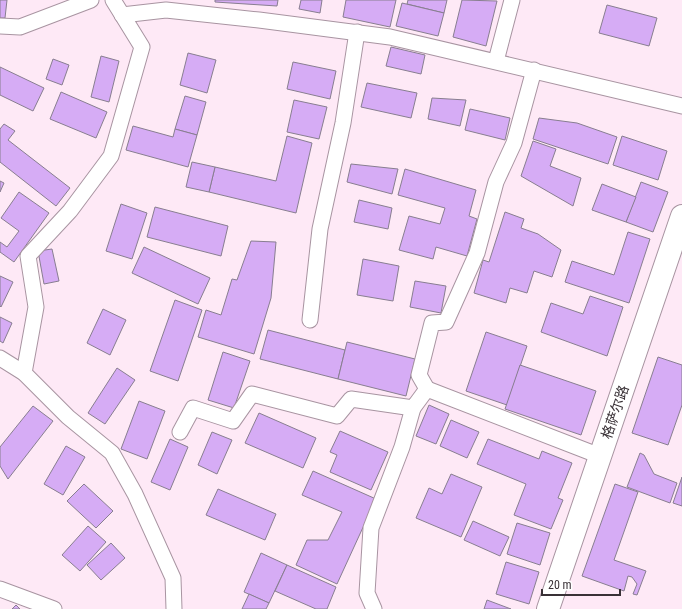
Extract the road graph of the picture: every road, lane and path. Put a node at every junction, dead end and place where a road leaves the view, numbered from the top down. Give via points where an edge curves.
1 (91, 0) edge
2 (113, 0) edge
3 (512, 0) edge
4 (122, 15) junction
5 (0, 26) edge
6 (357, 32) junction
7 (496, 61) junction
8 (534, 70) junction
9 (682, 106) edge
10 (682, 216) edge
11 (310, 320) dead end
12 (0, 358) edge
13 (24, 374) junction
14 (427, 390) junction
15 (413, 408) junction
16 (180, 432) dead end
17 (600, 456) junction
18 (0, 589) edge
19 (54, 609) edge
20 (174, 609) edge
21 (374, 609) edge
22 (548, 609) edge

1 - 5 lane via 20,27
2 - 4 lane
3 - 7 lane
4 - 6 lane via 166,10
4 - 13 lane via 142,47 111,156 70,211 28,256 36,307
6 - 7 lane
6 - 11 lane via 343,123 320,229
7 - 8 lane
8 - 9 lane
8 - 14 lane via 514,144 496,182 477,253 446,322 432,323 419,375
10 - 17 street, 格萨尔路
12 - 13 lane
13 - 20 lane via 68,417 112,453 136,494 173,578
14 - 15 lane
14 - 17 lane
15 - 16 lane via 351,399 337,416 252,394 233,421 193,408
15 - 21 lane via 402,447 371,528 367,593
17 - 22 street, 格萨尔路
18 - 19 lane

